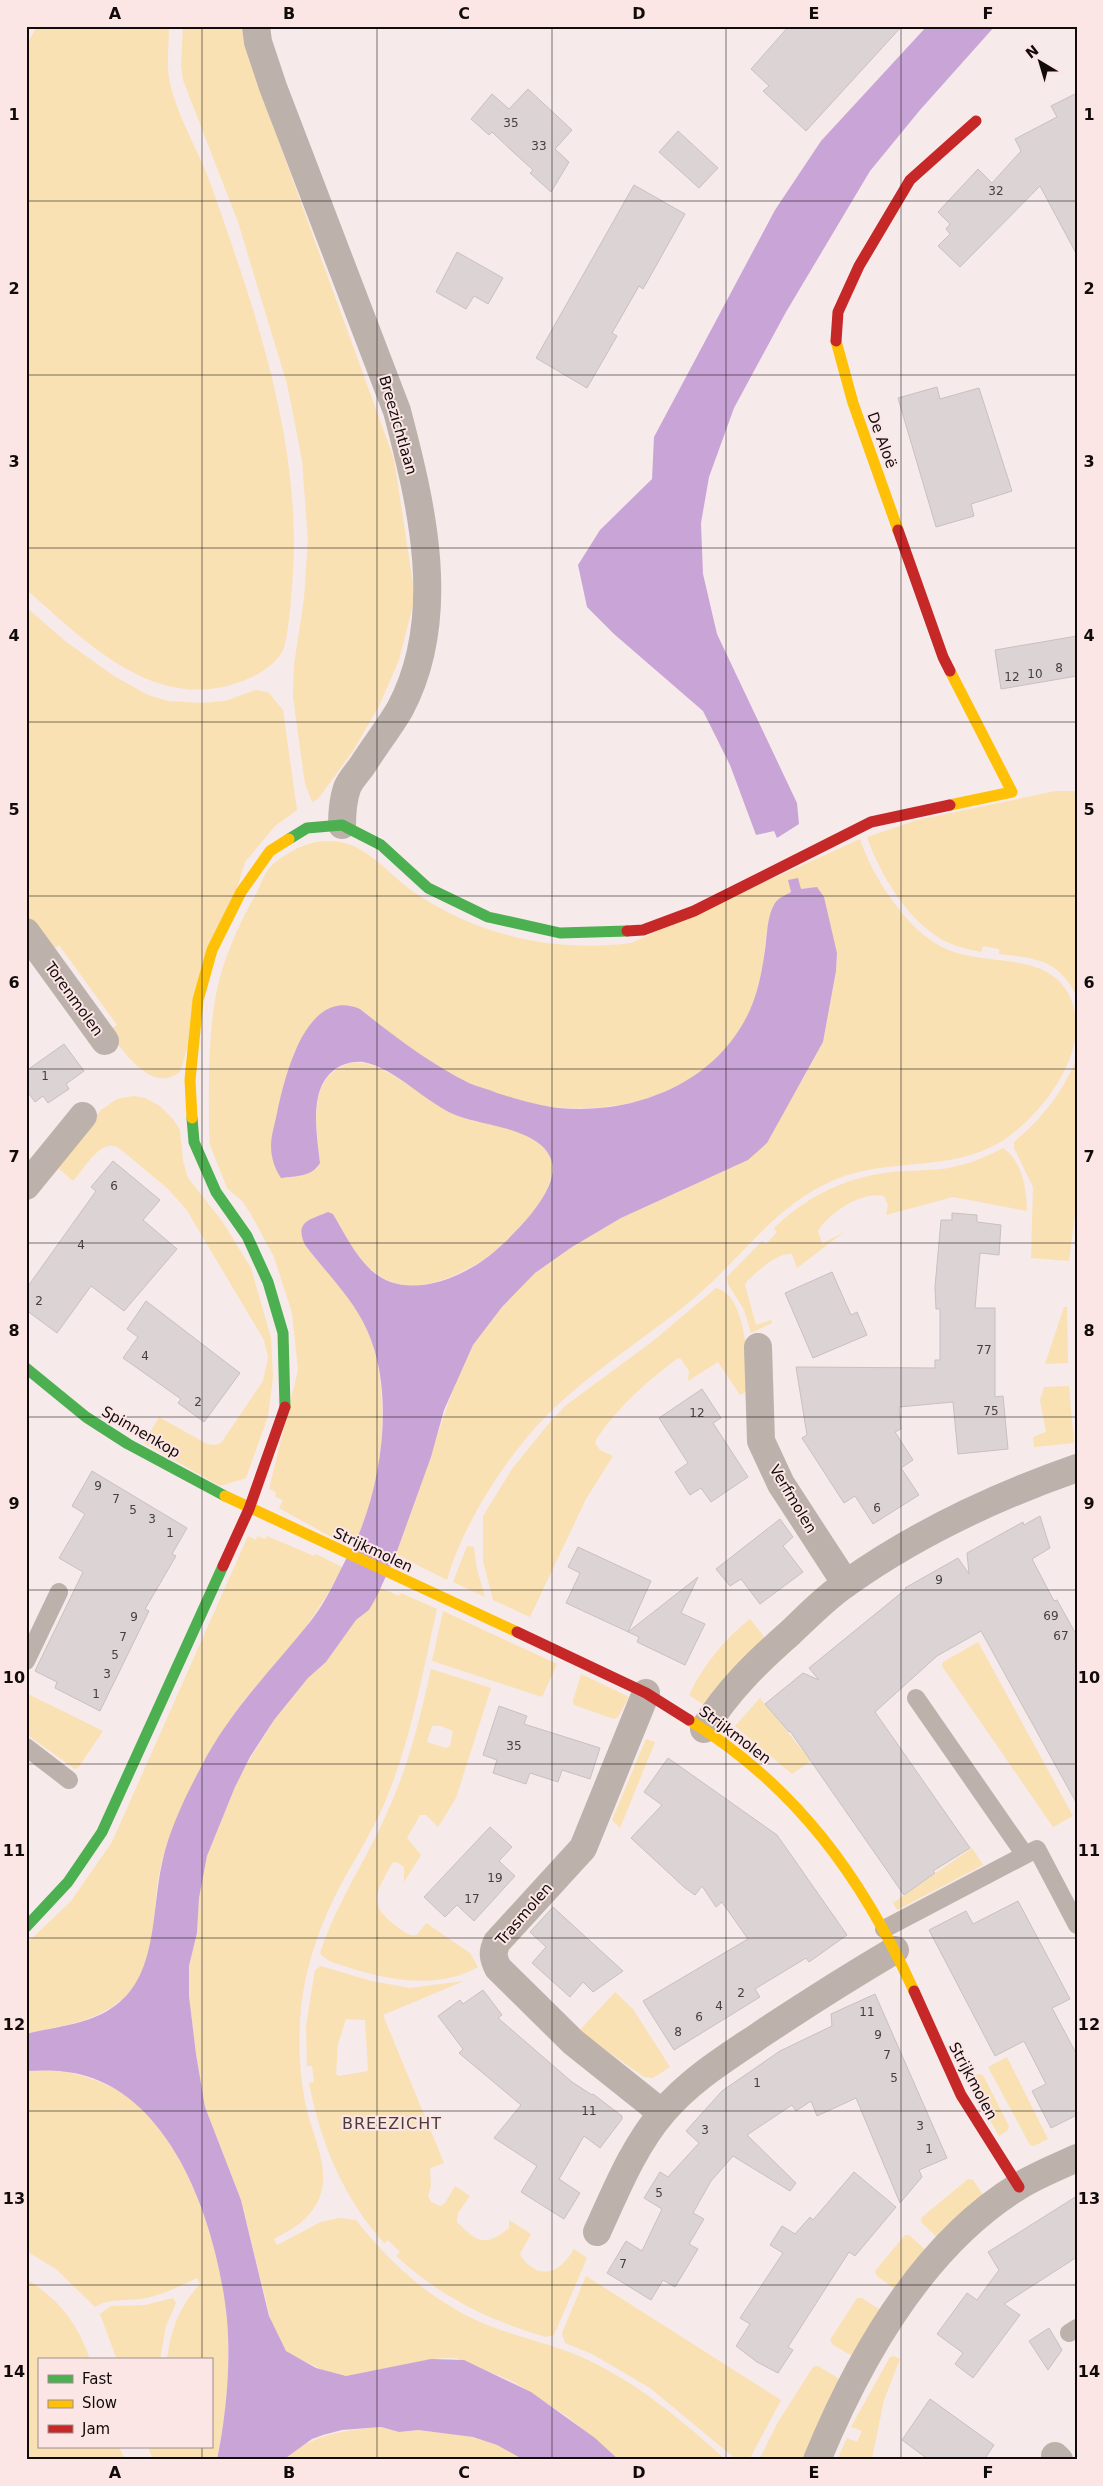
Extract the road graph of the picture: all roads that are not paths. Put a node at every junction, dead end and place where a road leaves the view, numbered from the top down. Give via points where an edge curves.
1 (256, 26) edge
2 (976, 121) dead end
3 (342, 825) junction
4 (26, 932) edge
5 (105, 1041) dead end
6 (83, 1116) dead end
7 (26, 1186) edge
8 (758, 1347) dead end
9 (26, 1368) edge
10 (1077, 1468) edge
11 (249, 1508) junction
12 (846, 1584) junction
13 (59, 1592) dead end
14 (26, 1661) edge
15 (646, 1693) junction
16 (916, 1698) dead end
17 (704, 1729) junction
18 (26, 1746) edge
19 (69, 1780) dead end
20 (1026, 1855) junction
21 (1077, 1925) edge
22 (26, 1927) edge
23 (890, 1940) junction
24 (662, 2113) junction
25 (1077, 2158) edge
26 (1019, 2187) junction
27 (597, 2232) dead end
28 (817, 2460) edge

1 - 3 street, Breezichtlaan via 273,87 397,412 422,524 426,614 415,673 400,709 348,786 342,806
2 - 3 street, De Aloë via 910,180 859,266 838,312 836,340 853,403 943,657 1012,792 871,822 694,911 643,930 560,933 488,917 428,888 381,845
3 - 11 street via 307,828 270,851 241,892 212,950 198,1000 190,1080 194,1142 216,1192 250,1244 268,1282 283,1333 286,1405
4 - 5 street, Torenmolen
6 - 7 street
8 - 12 street, Verfmolen via 761,1441 781,1484
9 - 11 street, Spinnenkop via 86,1417 128,1444
10 - 12 street via 1019,1489 955,1520
11 - 15 street, Strijkmolen via 506,1625
11 - 22 street via 102,1832 75,1876
12 - 17 street via 752,1667 720,1703
13 - 14 lane
15 - 17 street, Strijkmolen
15 - 24 street, Trasmolen via 583,1848 493,1950 498,1968 573,2042
16 - 20 lane
17 - 23 street, Strijkmolen via 757,1769 795,1805 849,1871
18 - 19 lane
20 - 21 lane via 1037,1849
20 - 23 lane
23 - 24 street via 829,1989 722,2060 692,2083
23 - 26 street, Strijkmolen via 961,2095
24 - 27 street via 636,2151
25 - 26 street
26 - 28 street via 976,2218 940,2254 893,2314 837,2412

